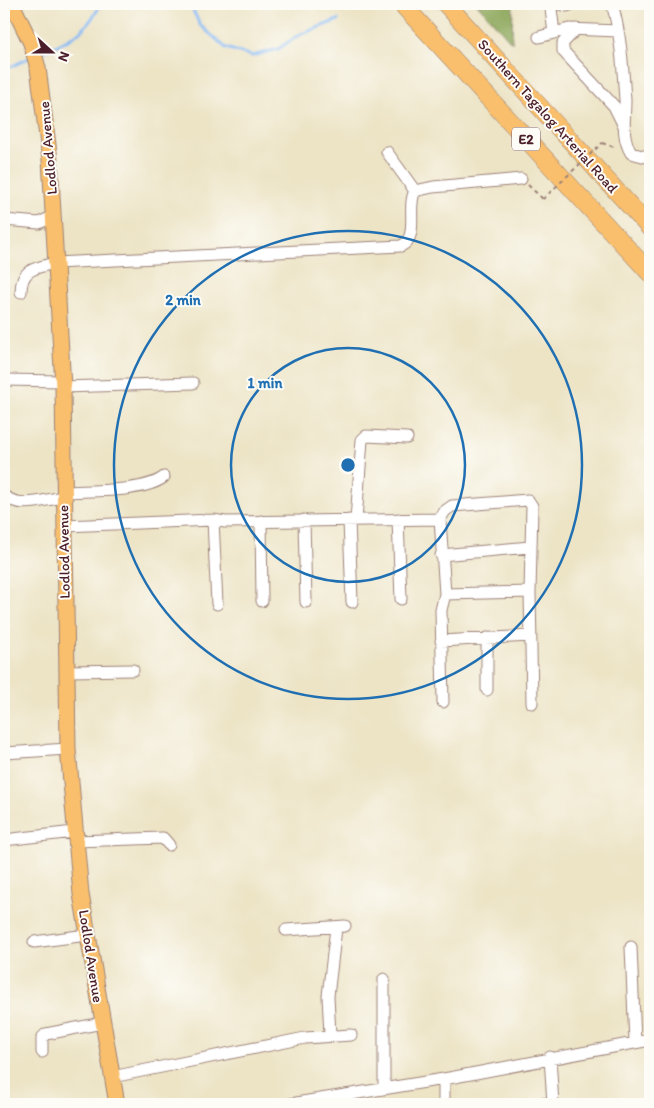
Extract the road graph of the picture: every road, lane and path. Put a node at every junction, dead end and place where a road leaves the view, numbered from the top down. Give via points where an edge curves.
1 (12, 4) edge
2 (402, 4) edge
3 (446, 4) edge
4 (572, 4) edge
5 (612, 4) edge
6 (555, 6) edge
7 (576, 29) junction
8 (618, 31) junction
9 (554, 33) junction
10 (539, 37) dead end
11 (624, 127) junction
12 (602, 143) dead end
13 (387, 152) dead end
14 (650, 158) edge
15 (521, 179) joint
16 (415, 191) junction
17 (54, 216) junction
18 (4, 220) edge
19 (650, 228) edge
20 (55, 263) junction
21 (650, 273) edge
22 (22, 292) dead end
23 (4, 380) edge
24 (193, 382) dead end
25 (62, 384) junction
26 (407, 438) dead end
27 (164, 477) dead end
28 (63, 494) junction
29 (4, 496) edge
30 (398, 519) junction
31 (440, 519) junction
32 (304, 520) junction
33 (353, 520) junction
34 (261, 521) junction
35 (217, 523) junction
36 (64, 530) junction
37 (530, 547) junction
38 (441, 555) junction
39 (530, 592) junction
40 (445, 594) junction
41 (401, 599) dead end
42 (262, 601) dead end
43 (306, 602) dead end
44 (352, 602) dead end
45 (216, 604) dead end
46 (530, 636) junction
47 (487, 638) junction
48 (441, 641) junction
49 (133, 670) dead end
50 (67, 671) junction
51 (487, 690) dead end
52 (443, 702) dead end
53 (532, 703) dead end
54 (68, 749) junction
55 (4, 754) edge
56 (74, 836) junction
57 (4, 840) edge
58 (168, 845) dead end
59 (286, 930) dead end
60 (87, 935) junction
61 (34, 942) dead end
62 (631, 947) dead end
63 (384, 979) dead end
64 (102, 1022) junction
65 (330, 1035) junction
66 (351, 1035) dead end
67 (650, 1040) edge
68 (635, 1042) junction
69 (42, 1052) dead end
70 (550, 1057) junction
71 (112, 1077) junction
72 (444, 1079) junction
73 (384, 1088) junction
74 (553, 1103) edge
75 (117, 1104) edge
76 (290, 1104) edge
77 (444, 1104) edge
78 (536, 1104) edge

1 - 17 main road, Lodlod Avenue via 31,43 38,68
2 - 21 highway, Southern Tagalog Arterial Road / E2
3 - 19 highway, Southern Tagalog Arterial Road / E2
4 - 6 street
5 - 8 street
6 - 9 street
7 - 8 street
7 - 9 street
7 - 11 street via 563,43 563,51 614,106
8 - 11 street
9 - 10 street
11 - 14 street via 624,141 631,153
12 - 15 path, bridge via 543,199
13 - 16 street
15 - 16 street
16 - 20 street via 411,233 409,240 401,246
17 - 18 street via 39,223
17 - 20 main road, Lodlod Avenue
20 - 22 street via 25,275 21,280
20 - 25 main road, Lodlod Avenue
23 - 25 street
24 - 25 street
25 - 28 main road, Lodlod Avenue
26 - 33 street via 366,436 362,440
27 - 28 street via 152,484
28 - 29 street via 20,504
28 - 36 main road, Lodlod Avenue
30 - 31 street
30 - 33 street
30 - 41 street
31 - 37 street via 452,506 528,500 532,506
31 - 38 street
32 - 33 street
32 - 34 street
32 - 43 street
33 - 44 street
34 - 35 street
34 - 42 street
35 - 36 street
35 - 45 street
36 - 50 main road, Lodlod Avenue
37 - 38 street
37 - 39 street
38 - 40 street
39 - 40 street
39 - 46 street
40 - 48 street via 441,610
46 - 47 street
46 - 53 street
47 - 48 street
47 - 51 street
48 - 52 street
49 - 50 street
50 - 54 main road, Lodlod Avenue
54 - 55 street
54 - 56 main road, Lodlod Avenue
56 - 57 street
56 - 58 street via 163,838
56 - 60 main road, Lodlod Avenue
59 - 65 street via 340,927 328,996
60 - 61 street
60 - 64 main road, Lodlod Avenue
62 - 68 street
63 - 73 street
64 - 69 street via 46,1034 42,1038
64 - 71 main road, Lodlod Avenue
65 - 66 street
65 - 71 street
67 - 68 street
68 - 70 street
70 - 72 street
70 - 74 street
71 - 75 main road, Lodlod Avenue
72 - 73 street
72 - 77 street
73 - 76 street
74 - 78 street

